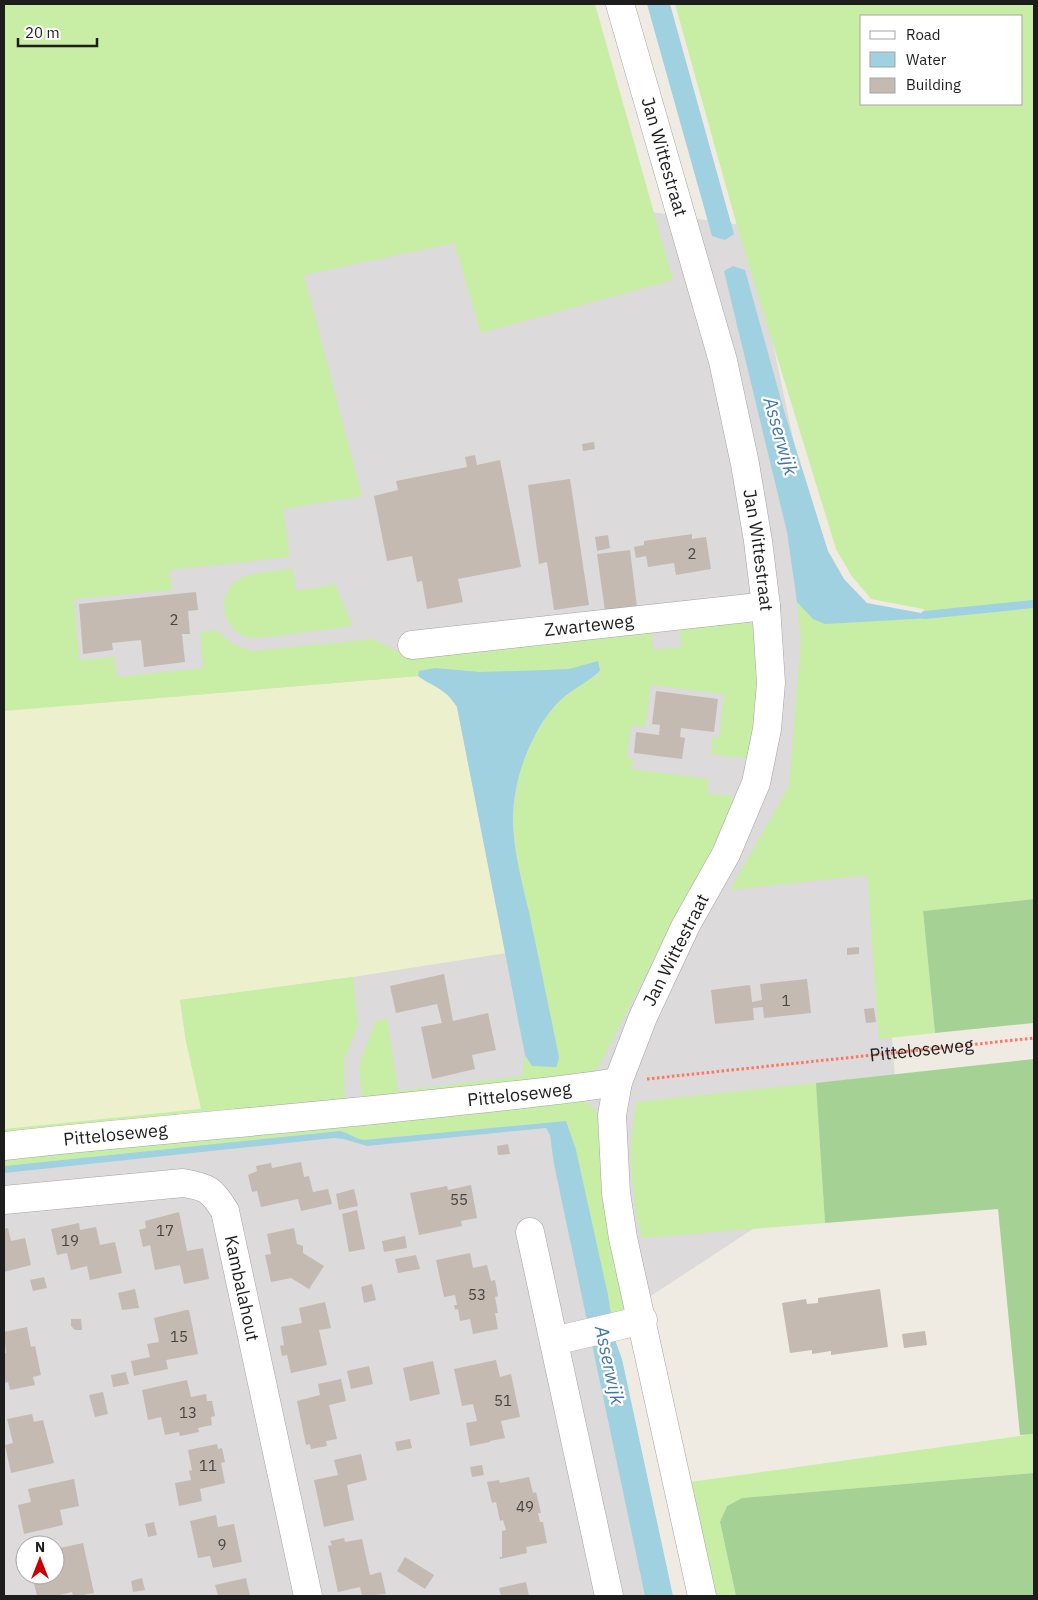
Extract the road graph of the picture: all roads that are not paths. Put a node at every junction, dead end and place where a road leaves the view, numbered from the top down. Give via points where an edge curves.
1 (620, 4) edge
2 (766, 606) junction
3 (412, 645) dead end
4 (618, 1082) junction
5 (4, 1146) edge
6 (4, 1200) edge
7 (530, 1232) dead end
8 (634, 1323) junction
9 (566, 1338) junction
10 (308, 1596) edge
11 (609, 1596) edge
12 (702, 1596) edge

1 - 2 street, Jan Wittestraat via 723,361 745,464
2 - 3 street, Zwarteweg
2 - 4 street, Jan Wittestraat via 771,683 767,729 756,783 726,854 686,926 643,1018
4 - 5 street, Pitteloseweg via 355,1112
4 - 8 street via 612,1115 616,1193
6 - 10 street, Kambalahout via 183,1183 202,1186 216,1196 225,1211
7 - 9 street
8 - 9 street
8 - 12 street
9 - 11 street

